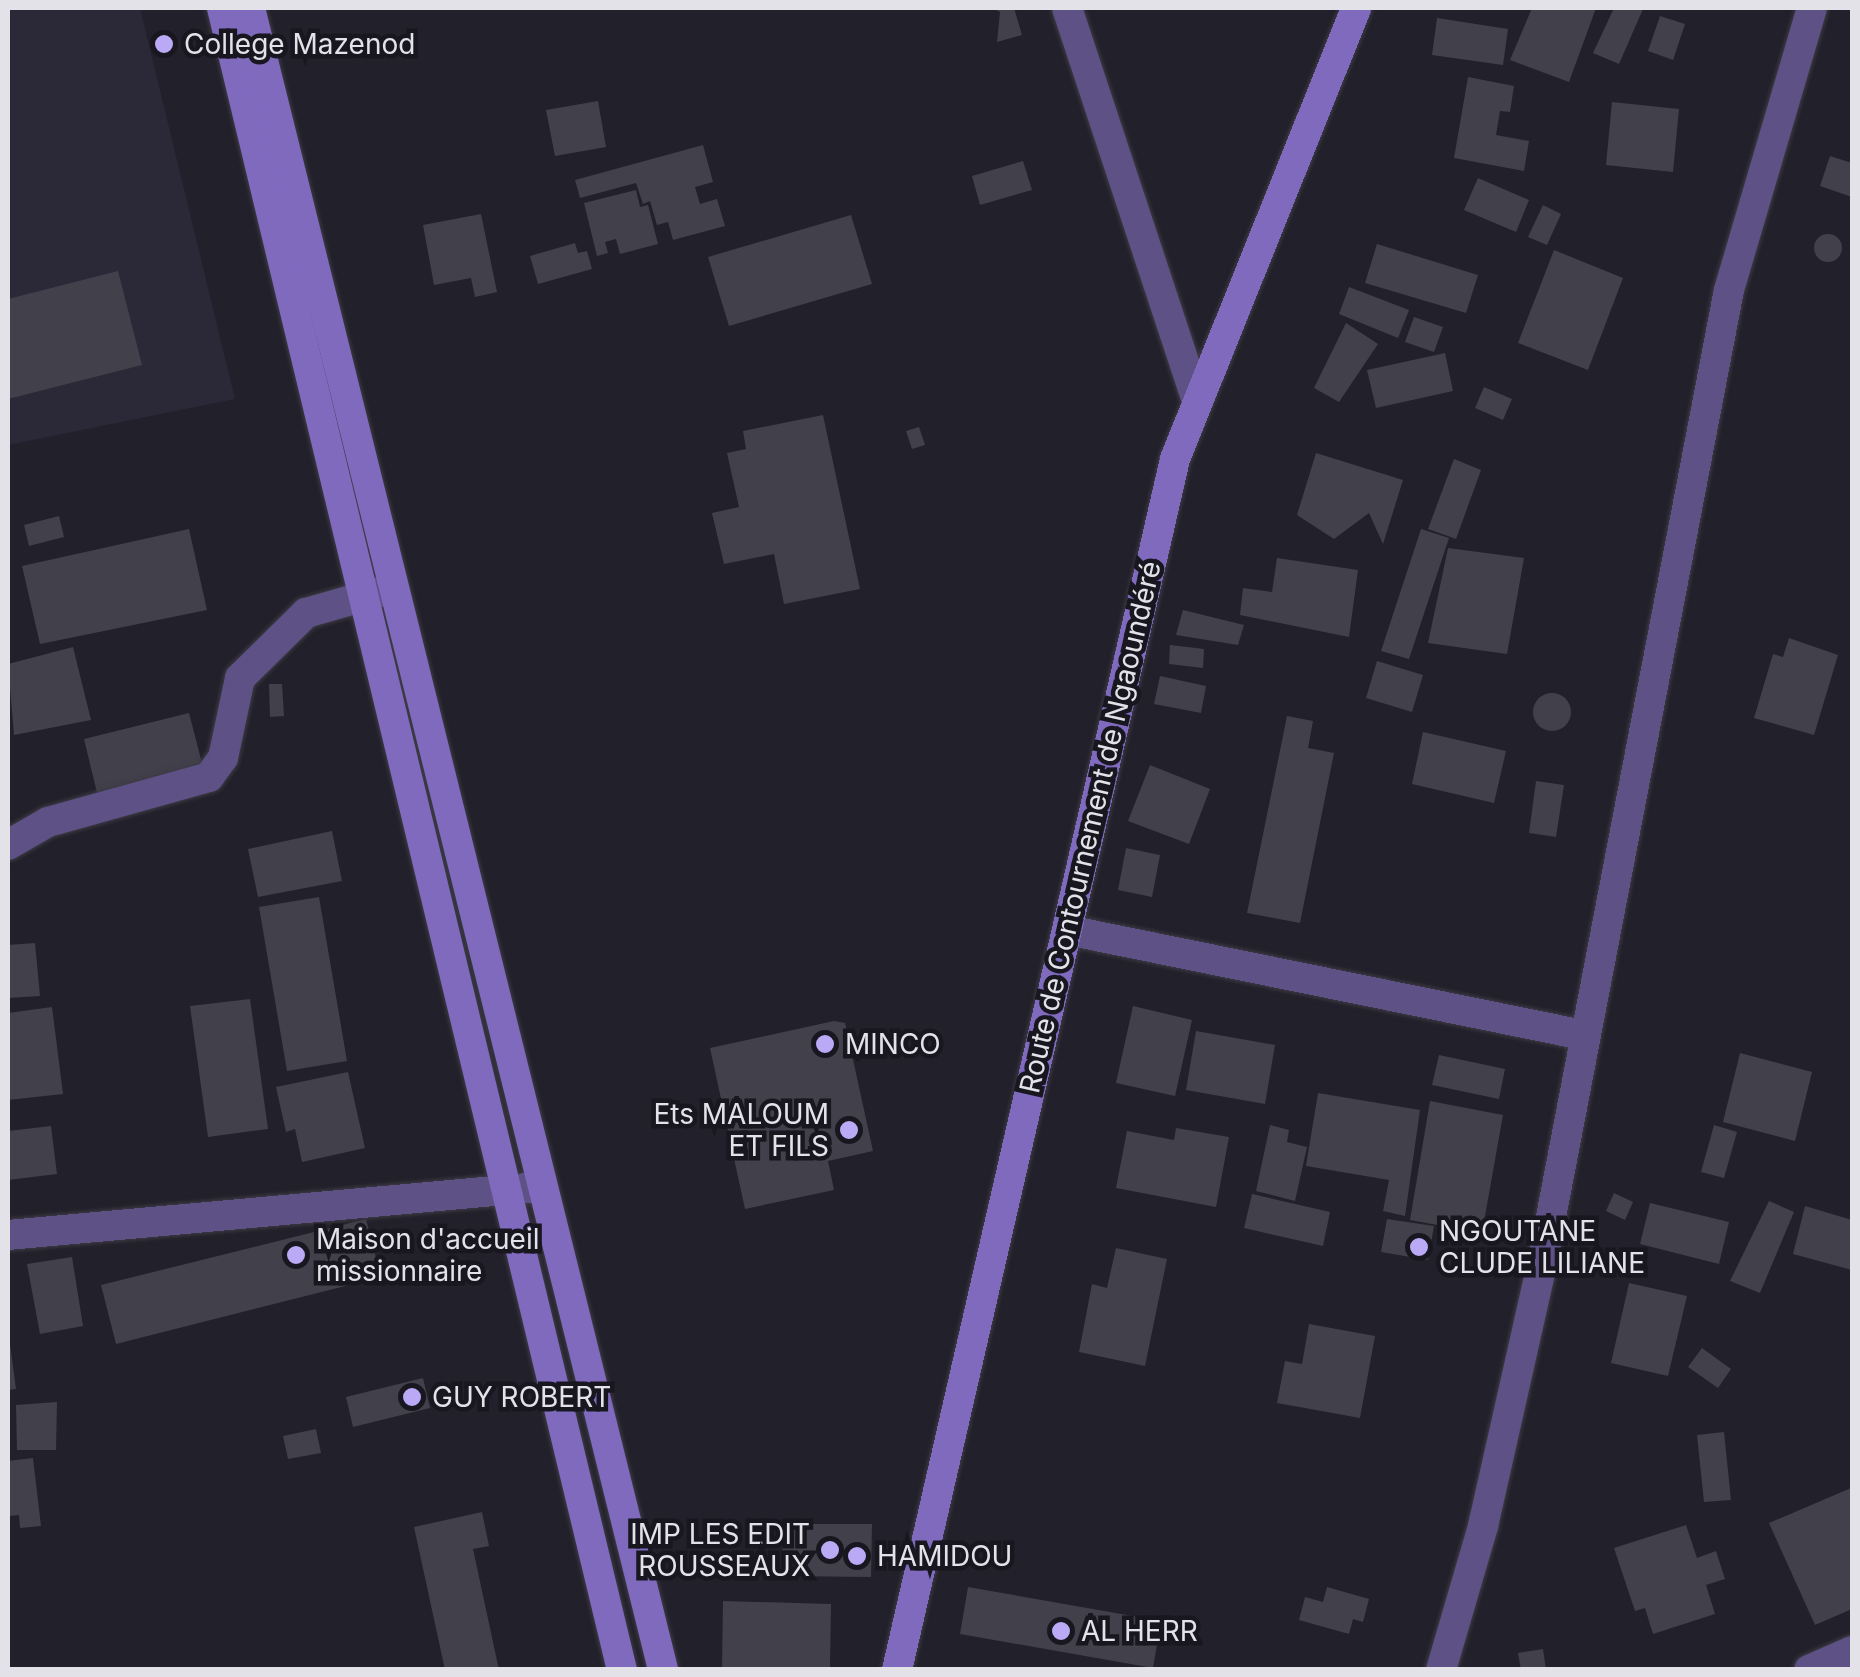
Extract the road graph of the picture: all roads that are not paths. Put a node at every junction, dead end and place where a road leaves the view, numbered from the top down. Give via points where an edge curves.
1 (222, 8) edge
2 (250, 8) edge
3 (1067, 8) edge
4 (1356, 8) edge
5 (1812, 8) edge
6 (1198, 402) junction
7 (378, 592) junction
8 (8, 846) edge
9 (1067, 930) junction
10 (1583, 1034) junction
11 (506, 1186) junction
12 (539, 1186) junction
13 (8, 1235) edge
14 (1852, 1651) edge
15 (622, 1670) edge
16 (663, 1670) edge
17 (897, 1670) edge
18 (1440, 1670) edge
19 (1808, 1670) edge

1 - 7 main road
2 - 7 main road
3 - 6 street
4 - 6 main road, Route de Contournement de Ngaoundéré
5 - 10 street via 1729,290
6 - 9 main road, Route de Contournement de Ngaoundéré via 1176,458
7 - 8 street via 306,613 240,678 223,758 209,776 48,822
7 - 11 main road
7 - 12 main road
9 - 10 street
9 - 17 main road, Route de Contournement de Ngaoundéré
10 - 18 street via 1541,1269 1484,1526
11 - 12 street
11 - 13 street
11 - 15 main road
12 - 16 main road
14 - 19 street

